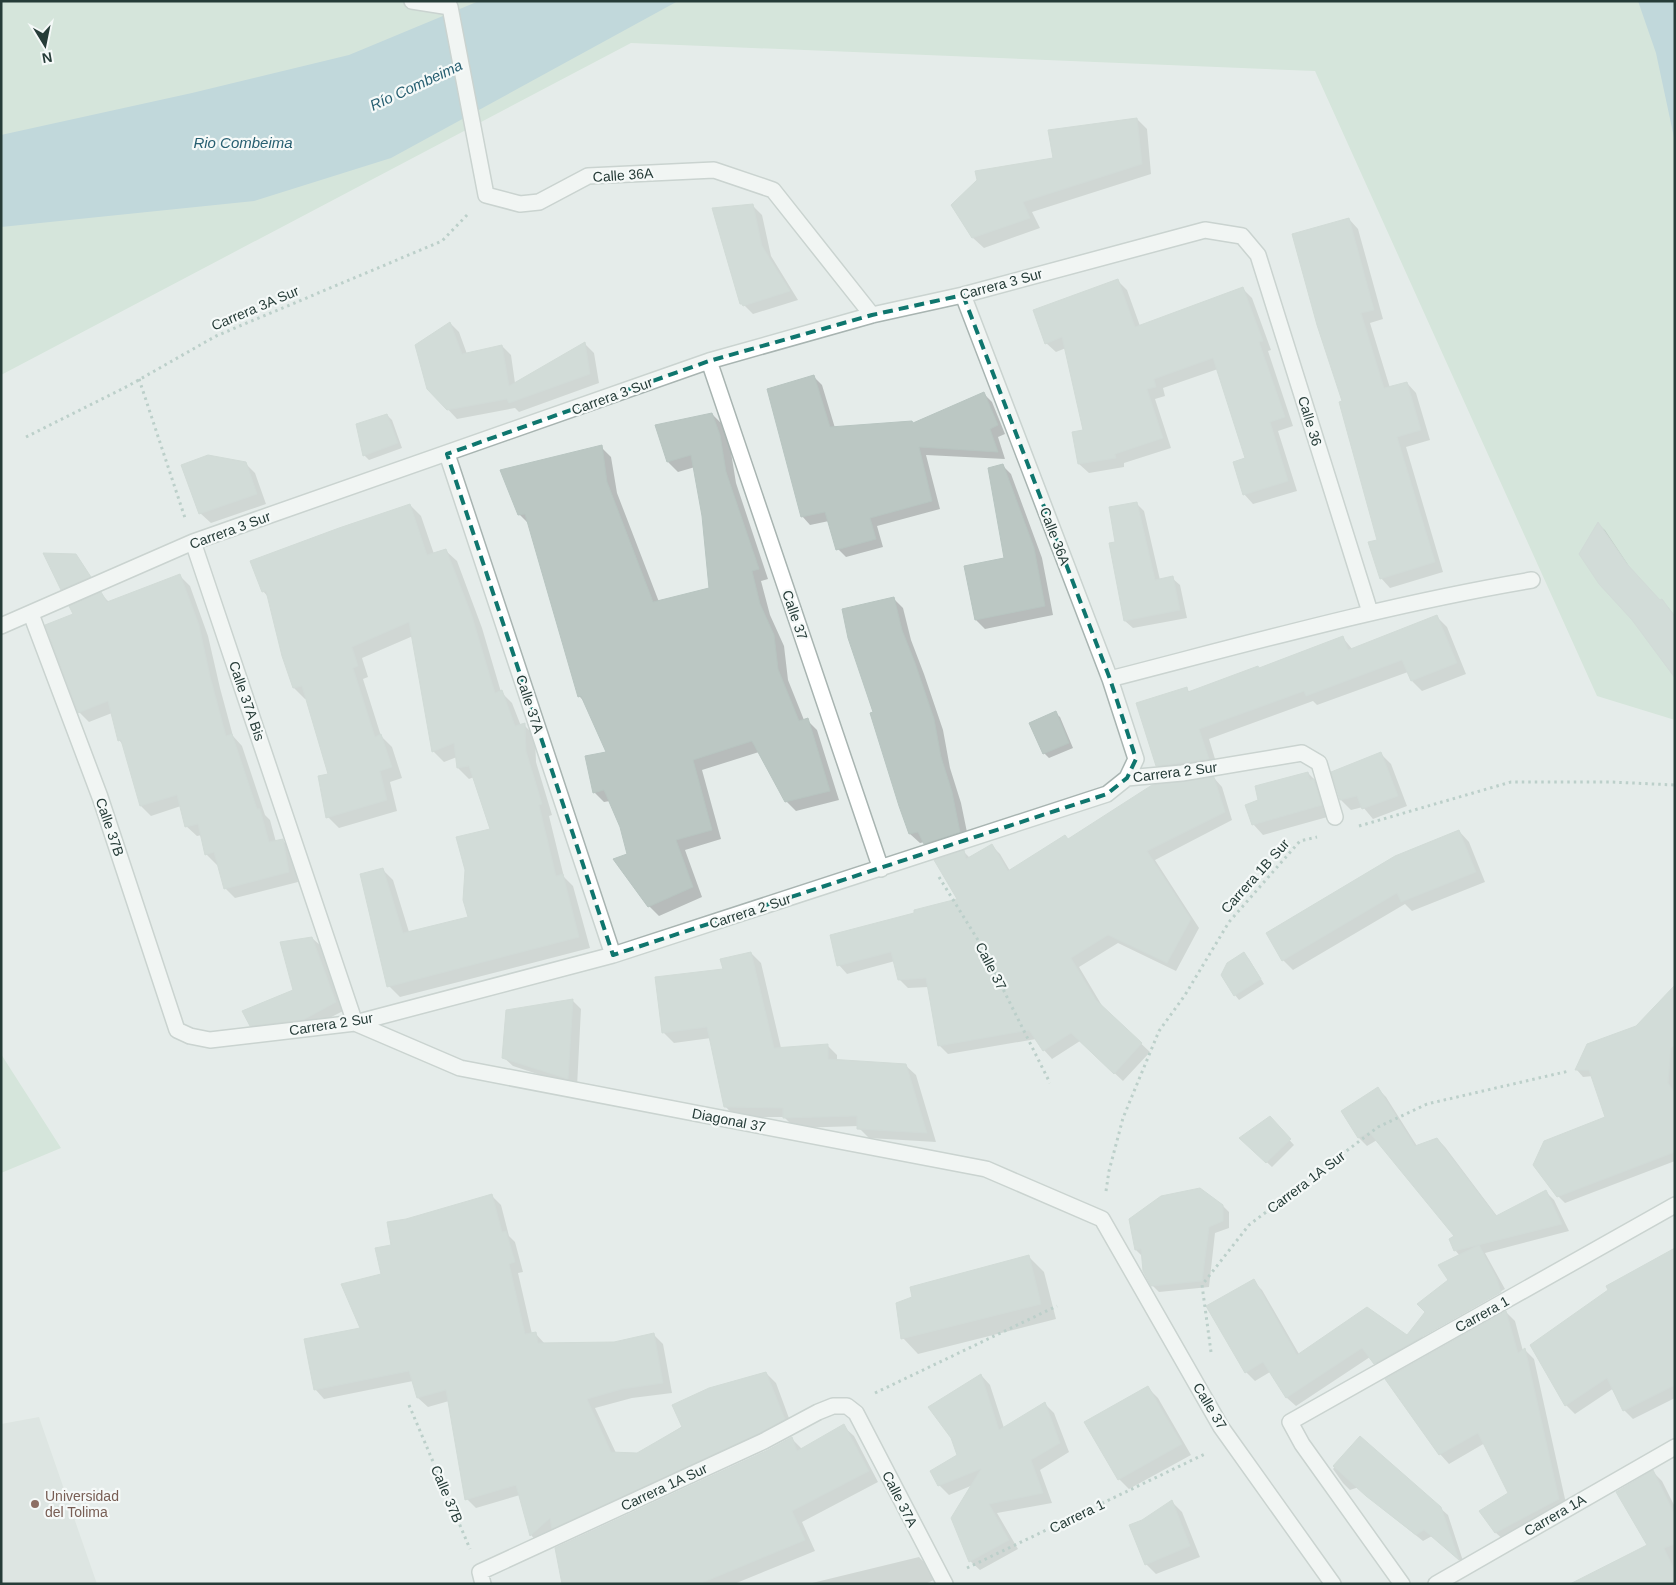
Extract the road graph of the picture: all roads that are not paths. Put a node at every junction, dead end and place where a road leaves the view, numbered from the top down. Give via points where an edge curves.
1 (412, 1) edge
2 (1242, 236) joint
3 (964, 294) junction
4 (872, 315) junction
5 (709, 361) junction
6 (447, 454) junction
7 (193, 542) junction
8 (1532, 580) dead end
9 (1370, 612) junction
10 (31, 614) junction
11 (1, 626) edge
12 (1110, 679) junction
13 (1126, 778) junction
14 (1335, 817) dead end
15 (881, 869) junction
16 (613, 955) junction
17 (355, 1024) junction
18 (190, 1036) joint
19 (1675, 1205) edge
20 (1102, 1219) joint
21 (852, 1410) joint
22 (1675, 1447) edge
23 (482, 1578) edge
24 (941, 1582) edge
25 (1333, 1584) edge
26 (1402, 1584) edge
27 (1436, 1584) edge

1 - 4 street, Calle 36A via 450,8 486,195 520,204 530,203 539,202 588,176 714,170 773,190
2 - 3 street, Carrera 3 Sur via 1205,230
2 - 9 street, Calle 36 via 1258,255
3 - 4 street, Carrera 3 Sur
3 - 12 street, Calle 36A
4 - 5 street, Carrera 3 Sur
5 - 6 street, Carrera 3 Sur
5 - 15 street, Calle 37
6 - 7 street, Carrera 3 Sur
6 - 16 street, Calle 37A
7 - 10 street, Carrera 3 Sur
7 - 17 street, Calle 37A Bis
8 - 9 street
9 - 12 street
10 - 11 street, Carrera 3 Sur
10 - 18 street, Calle 37B via 100,797 177,1030
12 - 13 street, Calle 36A via 1136,758
13 - 14 street, Carrera 2 Sur via 1182,773 1302,753 1319,763
13 - 15 street, Carrera 2 Sur via 1107,794
15 - 16 street, Carrera 2 Sur
16 - 17 street, Carrera 2 Sur
17 - 18 street, Carrera 2 Sur via 210,1040
17 - 20 street, Diagonal 37 via 460,1068 986,1169
19 - 26 street, Carrera 1 via 1290,1422 1302,1444
20 - 25 street, Calle 37 via 1221,1427
21 - 23 street, Carrera 1A Sur via 833,1406 818,1412
21 - 24 street, Calle 37A
22 - 27 street, Carrera 1A

